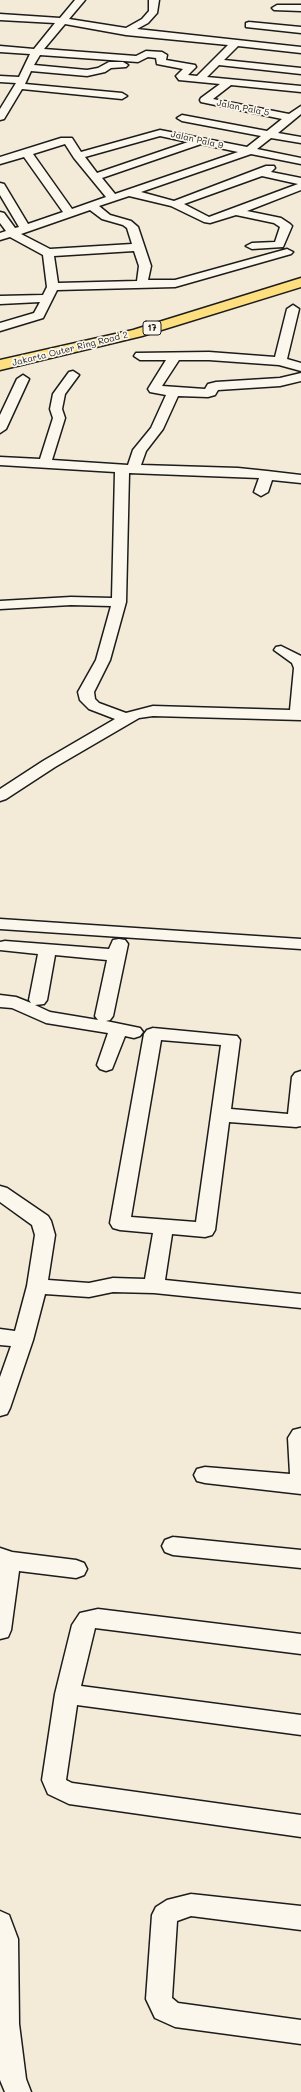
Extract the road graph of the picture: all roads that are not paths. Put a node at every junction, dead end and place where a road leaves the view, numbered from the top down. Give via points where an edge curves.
1 (80, 0) edge
2 (154, 0) edge
3 (277, 8) dead end
4 (301, 8) edge
5 (92, 16) dead end
6 (0, 17) edge
7 (66, 18) junction
8 (130, 20) dead end
9 (145, 21) junction
10 (249, 25) dead end
11 (301, 30) edge
12 (126, 32) junction
13 (236, 43) junction
14 (41, 47) junction
15 (0, 49) edge
16 (301, 50) edge
17 (136, 55) junction
18 (217, 62) junction
19 (28, 68) junction
20 (301, 71) edge
21 (0, 79) edge
22 (198, 79) junction
23 (230, 82) junction
24 (20, 83) junction
25 (275, 86) junction
26 (301, 89) edge
27 (122, 96) dead end
28 (246, 108) junction
29 (301, 109) edge
30 (0, 117) edge
31 (289, 117) junction
32 (182, 118) dead end
33 (269, 134) junction
34 (301, 140) edge
35 (201, 141) junction
36 (26, 152) junction
37 (247, 152) junction
38 (78, 156) junction
39 (0, 161) edge
40 (301, 161) edge
41 (95, 177) junction
42 (301, 181) edge
43 (0, 186) edge
44 (301, 186) edge
45 (130, 193) junction
46 (275, 197) junction
47 (113, 199) junction
48 (295, 201) dead end
49 (175, 204) junction
50 (92, 206) junction
51 (236, 212) junction
52 (70, 214) junction
53 (0, 215) edge
54 (26, 229) junction
55 (13, 234) junction
56 (0, 237) edge
57 (252, 246) dead end
58 (140, 247) junction
59 (287, 252) dead end
60 (48, 253) junction
61 (301, 268) edge
62 (256, 281) dead end
63 (301, 282) edge
64 (142, 284) junction
65 (53, 287) junction
66 (46, 298) junction
67 (0, 300) edge
68 (293, 309) dead end
69 (0, 327) edge
70 (140, 356) dead end
71 (175, 356) junction
72 (280, 361) junction
73 (0, 366) edge
74 (301, 367) edge
75 (73, 375) dead end
76 (301, 376) edge
77 (23, 379) dead end
78 (173, 392) junction
79 (2, 422) edge
80 (0, 460) edge
81 (45, 463) junction
82 (127, 468) junction
83 (267, 475) junction
84 (301, 479) edge
85 (261, 492) dead end
86 (119, 602) junction
87 (0, 605) edge
88 (281, 650) dead end
89 (299, 714) edge
90 (125, 718) junction
91 (0, 796) edge
92 (0, 924) edge
93 (121, 932) junction
94 (301, 944) edge
95 (5, 946) dead end
96 (48, 949) junction
97 (116, 955) junction
98 (38, 1000) dead end
99 (0, 1001) edge
100 (104, 1016) dead end
101 (106, 1065) dead end
102 (301, 1077) edge
103 (221, 1115) junction
104 (0, 1192) edge
105 (164, 1226) junction
106 (37, 1286) junction
107 (154, 1286) junction
108 (301, 1301) edge
109 (0, 1337) edge
110 (23, 1340) junction
111 (0, 1408) edge
112 (301, 1436) edge
113 (205, 1476) dead end
114 (301, 1485) edge
115 (173, 1546) dead end
116 (5, 1559) edge
117 (301, 1559) edge
118 (76, 1569) dead end
119 (0, 1630) edge
120 (301, 1644) edge
121 (67, 1694) junction
122 (301, 1725) edge
123 (301, 1826) edge
124 (301, 1918) edge
125 (0, 1923) edge
126 (301, 2032) edge
127 (18, 2092) edge

1 - 7 street
2 - 9 street via 154,11
3 - 4 street
5 - 7 street
6 - 7 street
7 - 12 street
7 - 14 street
8 - 9 street
9 - 12 street
10 - 11 street
12 - 13 street
13 - 16 street
13 - 18 street
14 - 15 street
14 - 17 street
14 - 19 street
17 - 19 street via 133,64 111,64 88,73
17 - 22 street via 162,55 161,63 191,67 181,76 183,78
18 - 20 street
18 - 22 street
19 - 24 street
21 - 24 street
22 - 23 street
23 - 25 street
23 - 28 street, Jalan Pala 5 via 205,100
24 - 27 street
24 - 30 street
25 - 26 street
25 - 28 street
28 - 31 street, Jalan Pala 5
29 - 31 street
31 - 33 street
32 - 33 street
33 - 34 street
33 - 37 street
35 - 37 street, Jalan Pala 9
35 - 38 street, Jalan Pala 9 via 160,133
35 - 41 street
36 - 38 street via 66,140 70,141
36 - 39 street
36 - 52 street
37 - 40 street, Jalan Pala 9
37 - 45 street
38 - 41 street
41 - 47 street
42 - 49 street via 266,170
43 - 54 street
44 - 46 street
45 - 47 street
45 - 49 street
46 - 48 street
46 - 51 street
47 - 50 street
49 - 51 street via 204,219 216,219
50 - 52 street
50 - 58 street via 106,216 132,227
51 - 57 street via 277,220 286,226 279,245
52 - 54 street
53 - 55 street
54 - 55 street
55 - 56 street
55 - 60 street
58 - 60 street
58 - 64 street via 145,266
59 - 64 street via 175,283
60 - 65 street
61 - 62 highway
63 - 73 highway, Jakarta Outer Ring Road 2 / 17 via 137,333
64 - 65 street
65 - 66 street
66 - 67 street
66 - 69 street via 39,315
68 - 72 street
70 - 71 street
71 - 72 street
71 - 78 street via 154,389
72 - 74 street
75 - 81 street via 59,394 56,409 59,418
76 - 78 street via 280,382 216,386 208,393
77 - 79 street
78 - 82 street via 157,429
80 - 81 street
81 - 82 street
82 - 83 street
82 - 86 street
83 - 84 street
83 - 85 street
86 - 87 street via 71,601
86 - 90 street via 103,660 86,692 88,700 94,706
88 - 89 street via 298,661 301,668
89 - 90 street via 153,711
90 - 91 street
92 - 93 street
93 - 94 street
93 - 97 street
95 - 96 street
96 - 97 street
96 - 98 street
97 - 100 street
99 - 101 street via 16,1003 46,1017 127,1030
102 - 103 street via 296,1121
103 - 105 street via 205,1230
103 - 105 street via 231,1040 153,1034 120,1223
104 - 106 street via 41,1221 45,1235
105 - 107 street
106 - 107 street via 89,1290 113,1285
106 - 110 street
107 - 108 street
109 - 110 street
110 - 111 street
112 - 114 street
113 - 114 street
115 - 117 street
116 - 118 street
116 - 119 street
120 - 121 street via 98,1618 88,1620 83,1625
121 - 122 street
121 - 123 street via 55,1770 54,1780 57,1787 69,1793
124 - 126 street via 191,1905 176,1908 165,1915 159,1998 164,2009 175,2015
125 - 127 street via 5,1939 6,2024 13,2079

